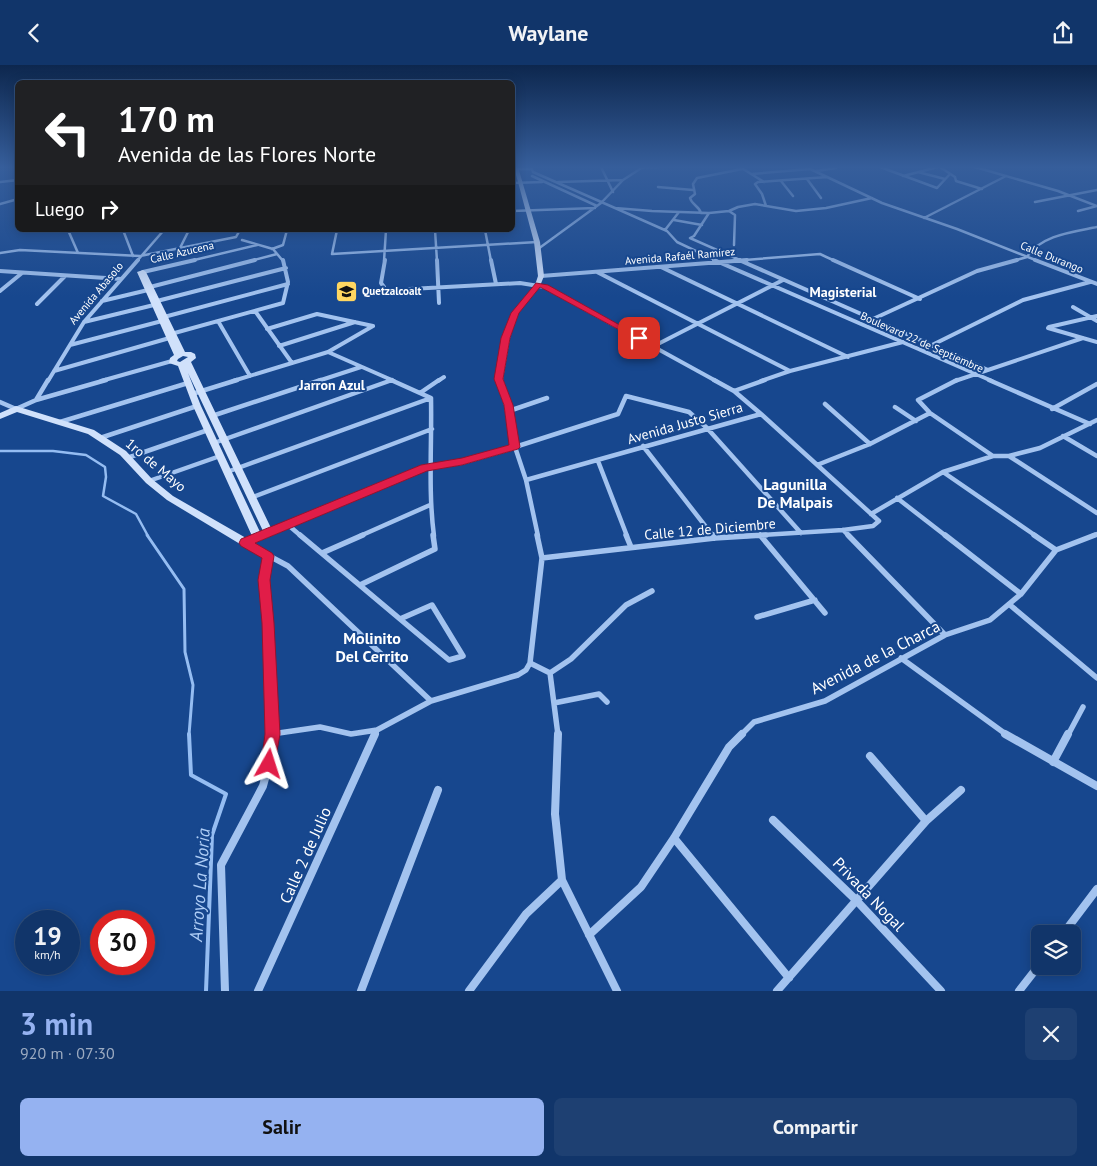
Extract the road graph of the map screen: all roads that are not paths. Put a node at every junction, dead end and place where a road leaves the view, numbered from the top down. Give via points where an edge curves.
1 (527, 210) edge
2 (592, 210) edge
3 (620, 210) edge
4 (650, 210) edge
5 (791, 210) edge
6 (804, 210) edge
7 (903, 210) edge
8 (940, 210) edge
9 (1081, 210) edge
10 (728, 211) joint
11 (1078, 211) dead end
12 (679, 212) junction
13 (701, 213) joint
14 (709, 213) junction
15 (924, 218) junction
16 (674, 220) junction
17 (702, 225) junction
18 (1097, 227) edge
19 (665, 230) junction
20 (69, 232) edge
21 (123, 232) edge
22 (163, 232) edge
23 (188, 232) edge
24 (239, 232) edge
25 (286, 232) edge
26 (337, 232) edge
27 (386, 232) edge
28 (435, 232) edge
29 (485, 232) edge
30 (242, 240) dead end
31 (537, 242) junction
32 (258, 245) junction
33 (488, 245) junction
34 (734, 245) dead end
35 (436, 248) junction
36 (272, 249) junction
37 (538, 249) junction
38 (179, 250) junction
39 (386, 251) junction
40 (0, 253) edge
41 (78, 253) junction
42 (277, 254) junction
43 (134, 256) junction
44 (140, 256) junction
45 (1027, 257) junction
46 (737, 261) junction
47 (719, 262) junction
48 (661, 267) junction
49 (286, 268) junction
50 (0, 271) edge
51 (142, 272) joint
52 (596, 272) junction
53 (23, 273) junction
54 (65, 276) junction
55 (541, 276) junction
56 (121, 279) junction
57 (783, 280) junction
58 (1091, 282) junction
59 (496, 284) junction
60 (288, 285) junction
61 (538, 285) junction
62 (1097, 285) edge
63 (772, 286) junction
64 (384, 287) dead end
65 (438, 287) junction
66 (149, 289) junction
67 (410, 289) dead end
68 (0, 291) edge
69 (920, 299) junction
70 (102, 301) junction
71 (157, 303) junction
72 (438, 303) dead end
73 (737, 303) junction
74 (37, 304) dead end
75 (1073, 307) dead end
76 (255, 311) junction
77 (1097, 316) edge
78 (1091, 318) junction
79 (163, 319) junction
80 (873, 319) junction
81 (218, 321) junction
82 (1097, 321) edge
83 (84, 322) junction
84 (355, 322) junction
85 (697, 323) junction
86 (267, 329) junction
87 (171, 336) junction
88 (1083, 338) junction
89 (903, 342) junction
90 (1097, 342) edge
91 (934, 344) junction
92 (69, 345) junction
93 (280, 346) junction
94 (654, 346) junction
95 (922, 350) junction
96 (328, 352) junction
97 (848, 357) junction
98 (179, 360) junction
99 (292, 363) junction
100 (362, 367) junction
101 (988, 370) junction
102 (54, 371) junction
103 (790, 371) junction
104 (974, 374) junction
105 (250, 376) junction
106 (444, 377) dead end
107 (392, 380) junction
108 (101, 383) junction
109 (188, 383) junction
110 (1097, 385) edge
111 (734, 391) junction
112 (196, 393) junction
113 (420, 393) junction
114 (431, 398) junction
115 (547, 398) dead end
116 (36, 401) junction
117 (0, 402) edge
118 (30, 404) junction
119 (825, 404) dead end
120 (197, 405) junction
121 (896, 407) dead end
122 (16, 409) junction
123 (1052, 409) junction
124 (509, 411) junction
125 (930, 413) junction
126 (761, 414) junction
127 (212, 416) junction
128 (0, 417) edge
129 (1097, 420) edge
130 (916, 421) junction
131 (59, 422) junction
132 (1090, 424) junction
133 (707, 428) junction
134 (432, 429) junction
135 (208, 430) junction
136 (1064, 436) junction
137 (100, 438) junction
138 (225, 440) junction
139 (214, 443) junction
140 (870, 444) junction
141 (643, 446) junction
142 (515, 447) junction
143 (220, 456) junction
144 (993, 456) junction
145 (1010, 456) junction
146 (1097, 456) edge
147 (127, 458) junction
148 (598, 461) junction
149 (817, 465) junction
150 (432, 466) junction
151 (240, 468) junction
152 (943, 472) junction
153 (227, 473) junction
154 (526, 480) junction
155 (149, 481) junction
156 (253, 497) junction
157 (898, 498) junction
158 (430, 505) junction
159 (1097, 513) edge
160 (871, 514) junction
161 (286, 524) junction
162 (843, 530) junction
163 (268, 532) junction
164 (801, 533) junction
165 (1097, 534) edge
166 (760, 535) junction
167 (257, 536) junction
168 (715, 538) junction
169 (245, 543) junction
170 (631, 547) junction
171 (1056, 550) junction
172 (322, 553) junction
173 (268, 556) junction
174 (542, 558) junction
175 (360, 585) junction
176 (652, 591) dead end
177 (1021, 593) junction
178 (815, 600) junction
179 (1010, 605) junction
180 (825, 613) dead end
181 (757, 617) dead end
182 (400, 619) junction
183 (945, 635) junction
184 (901, 658) junction
185 (530, 663) junction
186 (550, 673) junction
187 (1097, 678) edge
188 (431, 701) junction
189 (607, 702) dead end
190 (554, 703) junction
191 (1083, 707) dead end
192 (376, 730) junction
193 (272, 734) junction
194 (870, 756) dead end
195 (1054, 763) junction
196 (1097, 787) edge
197 (438, 790) dead end
198 (961, 790) dead end
199 (773, 820) dead end
200 (926, 821) junction
201 (674, 838) junction
202 (562, 880) junction
203 (1097, 889) edge
204 (856, 900) junction
205 (1070, 925) edge
206 (589, 935) junction
207 (1031, 975) edge
208 (789, 979) junction
209 (226, 991) edge
210 (258, 991) edge
211 (361, 991) edge
212 (469, 991) edge
213 (617, 991) edge
214 (777, 991) edge
215 (941, 991) edge
216 (1019, 991) edge

1 - 31 street
2 - 37 street
3 - 19 street, Boulevard 22 de Septiembre
4 - 12 street
5 - 6 street
7 - 15 street, Calle Durango
8 - 15 street
9 - 11 street
10 - 14 street
10 - 34 street via 735,215
12 - 13 street
12 - 16 street
13 - 14 street
14 - 17 street
15 - 45 street, Calle Durango
16 - 17 street
16 - 19 street
17 - 46 street, Boulevard 22 de Septiembre via 690,238
18 - 45 street via 1049,239 1028,252
19 - 47 street, Boulevard 22 de Septiembre via 677,242
20 - 41 street
21 - 43 street
22 - 44 street, Avenida Abasolo
23 - 38 street
24 - 38 street via 236,237
25 - 36 street via 283,245
26 - 39 street via 332,254
27 - 39 street
28 - 35 street
29 - 33 street
30 - 32 street
31 - 33 street
31 - 37 street
32 - 36 street
32 - 51 street, Calle Azucena
33 - 35 street
33 - 59 street
35 - 39 street
35 - 65 street
36 - 42 street
37 - 55 street
38 - 44 street
39 - 64 street via 381,283
40 - 41 street via 20,250
41 - 43 street
42 - 49 street
42 - 66 street
43 - 44 street
44 - 56 street, Avenida Abasolo
45 - 58 street, Calle Durango
45 - 69 street via 977,271
46 - 47 street, Avenida Rafaél Ramírez
46 - 57 street, Boulevard 22 de Septiembre
46 - 69 street, Avenida Rafaél Ramírez via 820,253
47 - 48 street, Avenida Rafaél Ramírez
47 - 63 street, Boulevard 22 de Septiembre
48 - 52 street, Avenida Rafaél Ramírez
48 - 73 street
49 - 60 street
49 - 71 street
50 - 53 street
51 - 66 street
52 - 55 street, Avenida Rafaél Ramírez
52 - 85 street
53 - 54 street
53 - 68 street
54 - 56 street
54 - 74 street
55 - 61 street
56 - 70 street, Avenida Abasolo
57 - 63 street
57 - 80 street, Boulevard 22 de Septiembre
58 - 62 street, Calle Durango
58 - 91 street via 1023,300
59 - 61 street
59 - 65 street
60 - 76 street via 283,303
60 - 79 street
61 - 94 street
61 - 124 street via 515,313 506,338 499,379
63 - 73 street
63 - 89 street, Boulevard 22 de Septiembre
65 - 67 street
65 - 72 street
66 - 70 street
66 - 71 street
69 - 80 street
70 - 83 street, Avenida Abasolo
71 - 79 street
71 - 83 street
73 - 85 street
73 - 97 street
75 - 78 street
76 - 81 street
76 - 86 street
77 - 78 street
78 - 82 street
78 - 88 street via 1048,327
79 - 87 street
79 - 92 street
80 - 91 street, Boulevard 22 de Septiembre
81 - 87 street
81 - 105 street
83 - 92 street, Avenida Abasolo
84 - 86 street via 318,314
84 - 93 street
84 - 96 street via 373,326
85 - 94 street
85 - 103 street
86 - 93 street
87 - 98 street
87 - 102 street
88 - 90 street
88 - 101 street
89 - 95 street, Boulevard 22 de Septiembre
89 - 97 street, Avenida Justo Sierra
91 - 95 street
91 - 101 street, Boulevard 22 de Septiembre
92 - 102 street, Avenida Abasolo
93 - 99 street
94 - 111 street
95 - 104 street, Boulevard 22 de Septiembre
96 - 99 street
96 - 100 street
97 - 103 street, Avenida Justo Sierra
98 - 108 street
98 - 109 street
98 - 112 street
99 - 105 street
100 - 107 street
100 - 127 street
101 - 104 street
102 - 116 street, Avenida Abasolo
103 - 111 street, Avenida Justo Sierra
104 - 123 street, Boulevard 22 de Septiembre
104 - 125 street via 918,400
105 - 112 street
106 - 113 street
107 - 113 street
107 - 138 street
108 - 116 street
108 - 118 street
109 - 112 street
109 - 131 street
110 - 123 street
111 - 126 street, Avenida Justo Sierra
112 - 120 street
112 - 127 street
113 - 114 street
114 - 134 street
114 - 151 street
115 - 124 street
116 - 118 street
117 - 122 street
118 - 122 street
119 - 140 street
120 - 135 street
120 - 137 street
121 - 130 street
122 - 128 street
122 - 131 street, 1ro de Mayo
123 - 132 street, Boulevard 22 de Septiembre
124 - 142 street
125 - 130 street
125 - 144 street
126 - 133 street, Avenida Justo Sierra
126 - 149 street
127 - 138 street
129 - 132 street
130 - 140 street
131 - 137 street, 1ro de Mayo
132 - 136 street
133 - 141 street, Avenida Justo Sierra
133 - 142 street via 689,411 626,396 618,414
133 - 164 street
134 - 150 street
134 - 156 street
135 - 139 street
135 - 147 street
136 - 145 street via 1040,449
136 - 146 street
137 - 147 street, 1ro de Mayo
138 - 139 street
138 - 151 street
139 - 143 street
140 - 149 street
141 - 148 street, Avenida Justo Sierra
141 - 168 street
142 - 150 street via 462,462
142 - 154 street
143 - 153 street
143 - 155 street
144 - 145 street
144 - 152 street
145 - 159 street
147 - 155 street, 1ro de Mayo
148 - 154 street, Avenida Justo Sierra
148 - 170 street
149 - 160 street
150 - 158 street
150 - 161 street
151 - 153 street
151 - 156 street
152 - 157 street
152 - 171 street
153 - 167 street
154 - 174 street
155 - 169 street, 1ro de Mayo via 170,498
156 - 163 street
157 - 160 street
157 - 177 street
158 - 172 street
158 - 175 street via 436,549
160 - 162 street, Calle 12 de Diciembre via 879,521 873,526
161 - 163 street
161 - 172 street
162 - 164 street, Calle 12 de Diciembre
162 - 183 street
163 - 167 street
164 - 166 street, Calle 12 de Diciembre
165 - 171 street, Avenida de la Charca
166 - 168 street, Calle 12 de Diciembre
166 - 178 street
167 - 169 street
168 - 170 street, Calle 12 de Diciembre
169 - 173 street
170 - 174 street, Calle 12 de Diciembre
171 - 177 street, Avenida de la Charca
172 - 175 street
173 - 188 street via 288,566
173 - 193 street via 264,580
174 - 185 street
175 - 182 street
176 - 186 street via 626,605 571,659
177 - 179 street, Avenida de la Charca
178 - 180 street
178 - 181 street
179 - 183 street, Avenida de la Charca via 990,619
179 - 187 street
182 - 182 street via 449,659 463,656 432,605
183 - 184 street, Avenida de la Charca
184 - 195 street via 1015,741
184 - 201 street, Avenida de la Charca via 825,701 754,722 729,747
185 - 186 street
185 - 188 street via 518,675
186 - 190 street
188 - 192 street
189 - 190 street via 599,694
190 - 202 street via 558,735 555,814
191 - 195 street
192 - 193 street via 351,734 320,727
192 - 210 street, Calle 2 de Julio
193 - 209 street via 263,785 221,865
194 - 200 street
195 - 196 street
197 - 211 street
198 - 200 street
199 - 204 street, Privada Nogal
200 - 204 street
201 - 206 street, Avenida de la Charca via 641,887
201 - 208 street
202 - 206 street
202 - 212 street via 526,914
203 - 205 street
204 - 208 street
204 - 215 street, Privada Nogal
206 - 213 street
207 - 216 street
208 - 214 street

